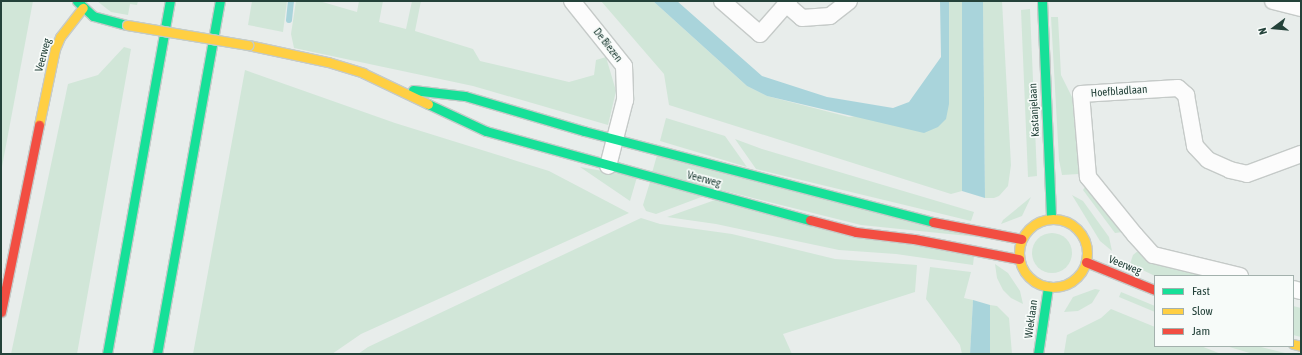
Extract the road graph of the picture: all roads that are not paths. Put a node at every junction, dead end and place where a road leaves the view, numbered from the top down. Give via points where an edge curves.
1 (170, 1) edge
2 (220, 1) edge
3 (572, 1) edge
4 (722, 1) edge
5 (849, 1) edge
6 (1042, 1) edge
7 (1273, 1) edge
8 (788, 2) edge
9 (80, 4) edge
10 (1301, 8) edge
11 (392, 87) junction
12 (616, 139) junction
13 (1301, 154) edge
14 (608, 166) junction
15 (1051, 218) junction
16 (1022, 239) junction
17 (1019, 259) junction
18 (1086, 262) junction
19 (1236, 275) edge
20 (1048, 287) junction
21 (1154, 290) edge
22 (1, 312) edge
23 (107, 354) edge
24 (157, 354) edge
25 (1038, 354) edge

1 - 23 main road
2 - 24 main road
3 - 12 street, De Biezen via 624,66 625,100
4 - 8 street via 760,34
5 - 8 street via 830,16 802,18
6 - 15 main road, Kastanjelaan
7 - 10 street
9 - 11 main road, Veerweg, bridge via 105,21 248,45 328,62
9 - 22 main road, Veerweg via 55,49
11 - 12 main road, Veerweg via 465,96
11 - 14 main road, Veerweg via 486,131
12 - 14 street, De Biezen
12 - 16 main road, Veerweg via 915,219
13 - 19 street, Hoefbladlaan via 1247,174 1230,170 1208,160 1195,146 1186,95 1178,88 1082,94 1088,177 1144,245 1153,255
14 - 17 main road, Veerweg via 856,232 914,239
15 - 16 main road via 1033,224
15 - 18 main road via 1067,221 1080,231 1086,246
16 - 17 main road
17 - 20 main road via 1023,270 1031,279
18 - 20 main road via 1071,282
18 - 21 main road, Veerweg
20 - 25 main road, Wieklaan

